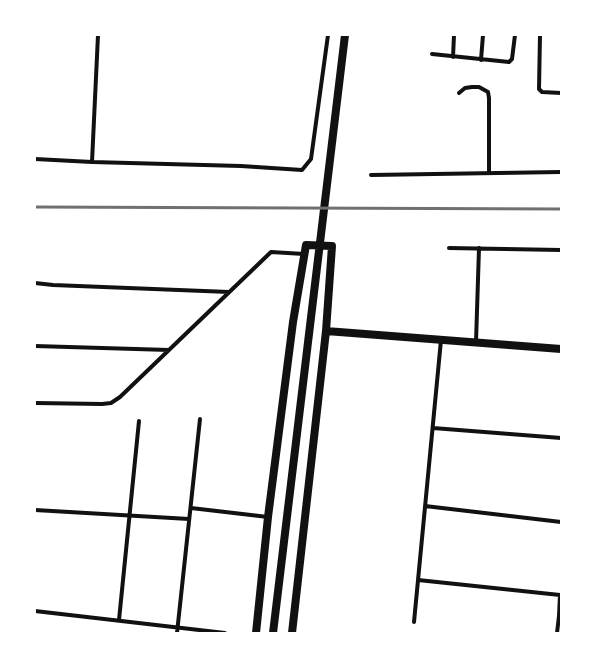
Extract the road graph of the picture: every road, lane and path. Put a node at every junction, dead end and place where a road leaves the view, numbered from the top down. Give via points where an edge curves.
1 (98, 35) edge
2 (328, 35) edge
3 (345, 35) edge
4 (454, 35) edge
5 (483, 35) edge
6 (515, 35) edge
7 (540, 35) edge
8 (432, 54) dead end
9 (453, 57) junction
10 (481, 60) junction
11 (459, 93) dead end
12 (561, 93) edge
13 (35, 159) edge
14 (92, 162) junction
15 (561, 172) edge
16 (489, 173) junction
17 (371, 175) dead end
18 (449, 248) dead end
19 (479, 248) junction
20 (561, 250) edge
21 (304, 254) junction
22 (35, 283) edge
23 (229, 292) junction
24 (326, 331) junction
25 (441, 340) junction
26 (476, 343) junction
27 (35, 346) edge
28 (561, 349) edge
29 (168, 350) junction
30 (35, 403) edge
31 (200, 419) dead end
32 (139, 420) dead end
33 (433, 428) junction
34 (561, 438) edge
35 (425, 506) junction
36 (191, 508) junction
37 (35, 510) edge
38 (131, 516) junction
39 (268, 517) junction
40 (189, 519) junction
41 (561, 522) edge
42 (418, 580) junction
43 (561, 589) edge
44 (560, 595) edge
45 (35, 611) edge
46 (560, 616) edge
47 (119, 620) junction
48 (414, 622) dead end
49 (178, 626) junction
50 (177, 633) edge
51 (225, 633) edge
52 (256, 633) edge
53 (272, 633) edge
54 (292, 633) edge
55 (557, 633) edge

1 - 14 street
2 - 14 street via 311,159 302,170
3 - 53 main road
4 - 9 street
5 - 10 street
6 - 10 street via 510,62
7 - 12 street via 539,89 542,92
8 - 9 street
9 - 10 street
11 - 16 street via 465,88 472,87 479,87 488,92
13 - 14 street
15 - 16 street
16 - 17 street
18 - 19 street
19 - 20 street
19 - 26 street
21 - 23 street via 271,252
21 - 24 main road via 306,245 332,246
21 - 39 main road
22 - 23 street
23 - 29 street
24 - 25 main road
24 - 54 main road
25 - 26 main road
25 - 33 street
26 - 28 main road
27 - 29 street
29 - 30 street via 111,403
31 - 36 street
32 - 38 street
33 - 34 street
33 - 35 street
35 - 41 street
35 - 42 street
36 - 39 street
36 - 40 street
37 - 38 street
38 - 40 street
38 - 47 street
39 - 52 main road
40 - 49 street
42 - 44 street
42 - 48 street
43 - 44 street
44 - 46 street
45 - 47 street
46 - 55 street
47 - 49 street
49 - 50 street
49 - 51 street

